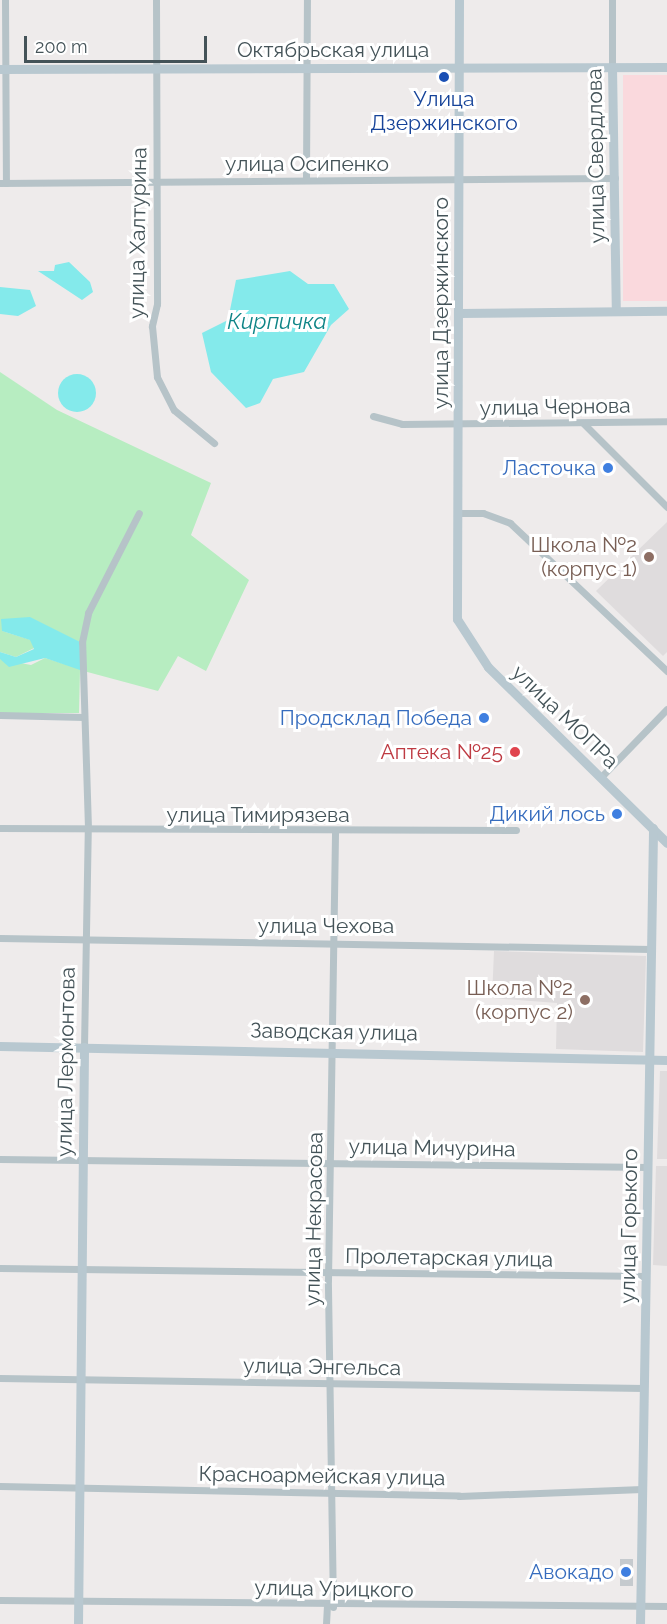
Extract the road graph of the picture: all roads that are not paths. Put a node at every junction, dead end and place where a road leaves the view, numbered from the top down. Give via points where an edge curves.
1 (5, 0) edge
2 (156, 0) edge
3 (307, 0) edge
4 (459, 0) edge
5 (612, 0) edge
6 (458, 67) junction
7 (667, 67) edge
8 (309, 68) junction
9 (612, 68) junction
10 (3, 69) edge
11 (158, 69) junction
12 (615, 178) junction
13 (459, 179) junction
14 (306, 180) junction
15 (156, 181) junction
16 (3, 183) edge
17 (616, 311) junction
18 (667, 311) edge
19 (460, 313) junction
20 (373, 416) dead end
21 (667, 421) edge
22 (583, 423) junction
23 (459, 425) junction
24 (214, 443) dead end
25 (667, 507) edge
26 (139, 513) dead end
27 (457, 513) junction
28 (454, 606) joint
29 (667, 671) edge
30 (667, 709) edge
31 (0, 716) edge
32 (84, 717) junction
33 (601, 777) junction
34 (0, 828) edge
35 (88, 828) junction
36 (653, 828) junction
37 (516, 830) dead end
38 (335, 831) junction
39 (667, 843) edge
40 (0, 938) edge
41 (87, 939) junction
42 (335, 942) junction
43 (651, 949) junction
44 (0, 1046) edge
45 (84, 1047) junction
46 (335, 1050) junction
47 (650, 1059) junction
48 (667, 1060) edge
49 (0, 1159) edge
50 (82, 1160) junction
51 (330, 1163) junction
52 (648, 1167) junction
53 (0, 1268) edge
54 (82, 1268) junction
55 (331, 1273) junction
56 (646, 1276) junction
57 (0, 1378) edge
58 (80, 1380) junction
59 (329, 1383) junction
60 (644, 1388) junction
61 (0, 1486) edge
62 (78, 1489) junction
63 (642, 1490) junction
64 (328, 1492) junction
65 (0, 1600) edge
66 (78, 1603) junction
67 (640, 1605) junction
68 (330, 1606) junction
69 (667, 1606) edge
70 (78, 1624) edge
71 (326, 1624) edge
72 (640, 1624) edge

1 - 10 street
2 - 11 street, улица Халтурина
3 - 8 street
4 - 6 street, улица Дзержинского
5 - 9 street, улица Свердлова
6 - 8 street, Октябрьская улица
6 - 9 street, Октябрьская улица
6 - 13 street, улица Дзержинского
7 - 9 street, Октябрьская улица
8 - 11 street, Октябрьская улица
8 - 14 street
9 - 12 street, улица Свердлова
10 - 11 street, Октябрьская улица
10 - 16 street
11 - 15 street, улица Халтурина
12 - 13 street, улица Осипенко
12 - 17 street, улица Свердлова
13 - 14 street, улица Осипенко
13 - 19 street, улица Дзержинского
14 - 15 street, улица Осипенко
15 - 16 street, улица Осипенко
15 - 24 street, улица Халтурина via 157,304 152,326 157,377 174,410
17 - 18 street
17 - 19 street
19 - 23 street, улица Дзержинского
20 - 23 street, улица Чернова via 402,424
21 - 22 street, улица Чернова
22 - 23 street, улица Чернова
22 - 25 street
23 - 27 street, улица Дзержинского
26 - 32 street, улица Лермонтова via 88,613 82,642
27 - 28 street, улица Дзержинского
27 - 29 street via 483,513 510,523
28 - 33 street, улица МОПРа via 464,636 488,667
30 - 33 street
31 - 32 street
32 - 35 street, улица Лермонтова
33 - 36 street, улица МОПРа
34 - 35 street, улица Тимирязева
35 - 38 street, улица Тимирязева
35 - 41 street, улица Лермонтова
36 - 39 street, улица МОПРа
36 - 43 street, улица Горького
37 - 38 street, улица Тимирязева
38 - 42 street, улица Некрасова
40 - 41 street, улица Чехова
41 - 42 street, улица Чехова
41 - 45 street, улица Лермонтова
42 - 43 street, улица Чехова
42 - 46 street, улица Некрасова
43 - 47 street, улица Горького
44 - 45 street, Заводская улица
45 - 46 street, Заводская улица
45 - 50 street, улица Лермонтова
46 - 47 street, Заводская улица
46 - 51 street, улица Некрасова
47 - 48 street, Заводская улица
47 - 52 street, улица Горького
49 - 50 street, улица Мичурина
50 - 51 street, улица Мичурина
50 - 54 street, улица Лермонтова
51 - 52 street, улица Мичурина
51 - 55 street, улица Некрасова
52 - 56 street, улица Горького
53 - 54 street, Пролетарская улица
54 - 55 street, Пролетарская улица
54 - 58 street, улица Лермонтова
55 - 56 street, Пролетарская улица
55 - 59 street, улица Некрасова
56 - 60 street, улица Горького
57 - 58 street, улица Энгельса
58 - 59 street, улица Энгельса
58 - 62 street, улица Лермонтова
59 - 60 street, улица Энгельса
59 - 64 street, улица Некрасова
60 - 63 street, улица Горького
61 - 62 street, Красноармейская улица
62 - 64 street, Красноармейская улица
62 - 66 street, улица Лермонтова
63 - 64 street, Красноармейская улица via 459,1496
63 - 67 street, улица Горького
64 - 68 street, улица Некрасова
65 - 66 street, улица Урицкого
66 - 68 street, улица Урицкого
66 - 70 street, улица Лермонтова
67 - 68 street, улица Урицкого
67 - 69 street, улица Урицкого
67 - 72 street, улица Горького
68 - 71 street, улица Некрасова

